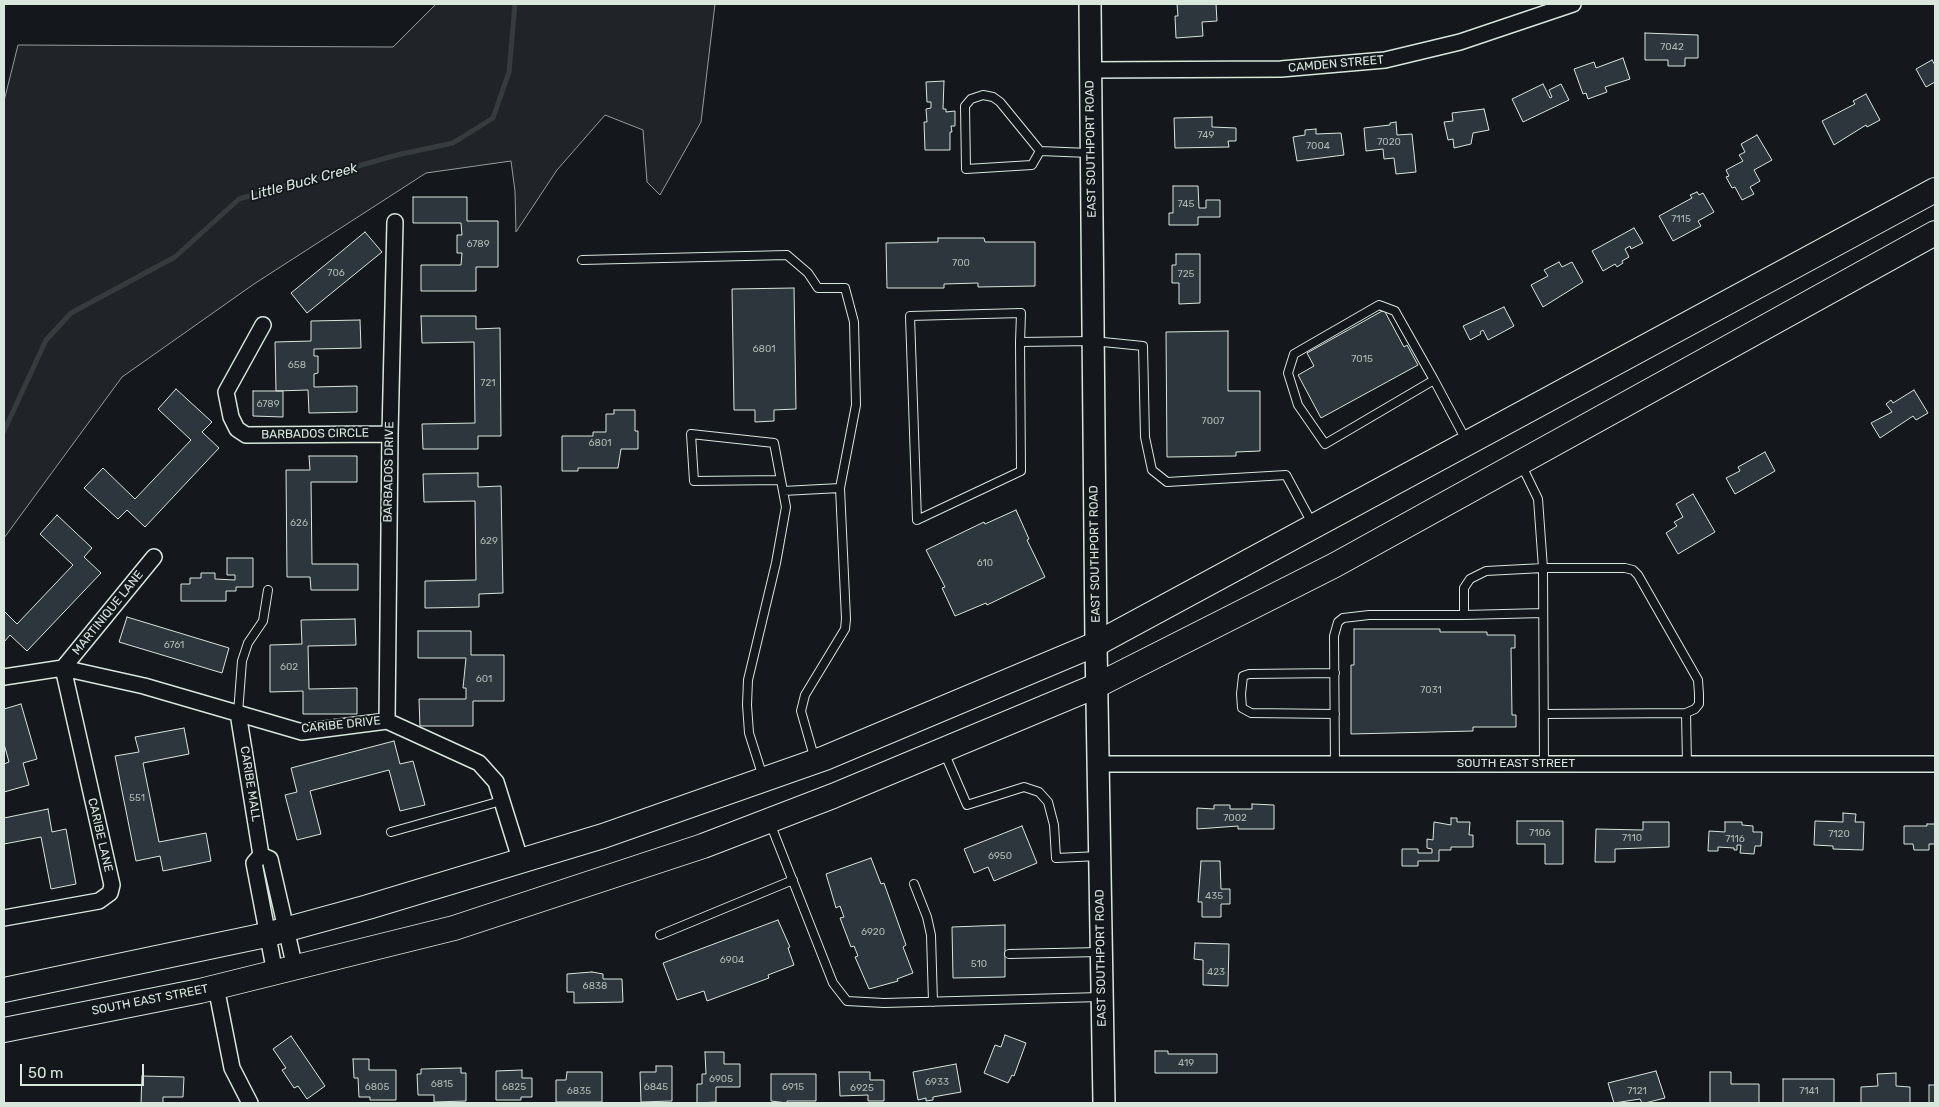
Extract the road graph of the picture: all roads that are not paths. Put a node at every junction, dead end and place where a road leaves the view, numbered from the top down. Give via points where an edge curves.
1 (1090, 4) edge
2 (1573, 4) edge
3 (1090, 70) junction
4 (1040, 151) junction
5 (1091, 154) junction
6 (1935, 190) edge
7 (395, 222) dead end
8 (1934, 237) edge
9 (582, 260) dead end
10 (263, 325) dead end
11 (1093, 341) junction
12 (1020, 342) junction
13 (1434, 380) junction
14 (390, 434) junction
15 (1468, 444) junction
16 (1520, 462) junction
17 (780, 480) junction
18 (840, 488) junction
19 (783, 491) junction
20 (1314, 527) junction
21 (154, 557) dead end
22 (1543, 568) junction
23 (268, 590) dead end
24 (1543, 613) junction
25 (1464, 615) junction
26 (1096, 644) junction
27 (63, 668) junction
28 (1335, 673) junction
29 (4, 677) edge
30 (1096, 686) junction
31 (238, 712) junction
32 (1686, 713) junction
33 (1335, 714) junction
34 (1544, 714) junction
35 (387, 721) junction
36 (943, 751) junction
37 (816, 762) junction
38 (1098, 764) junction
39 (1335, 764) junction
40 (1544, 764) junction
41 (1687, 764) junction
42 (1935, 764) edge
43 (764, 779) junction
44 (502, 800) junction
45 (769, 821) junction
46 (391, 832) dead end
47 (261, 855) junction
48 (1099, 856) junction
49 (521, 862) junction
50 (793, 880) junction
51 (914, 884) dead end
52 (4, 918) edge
53 (276, 932) junction
54 (660, 935) dead end
55 (1101, 952) junction
56 (1009, 954) dead end
57 (285, 971) junction
58 (216, 987) junction
59 (4, 990) edge
60 (1102, 997) junction
61 (933, 1002) junction
62 (4, 1030) edge
63 (250, 1103) edge
64 (1104, 1103) edge

1 - 3 main road, EAST SOUTHPORT ROAD
2 - 3 street, CAMDEN STREET via 1452,45 1386,60 1281,69
3 - 5 main road, EAST SOUTHPORT ROAD
4 - 4 lane via 993,97 984,95 971,99 965,106 966,168 1032,165
4 - 5 lane
5 - 11 main road, EAST SOUTHPORT ROAD
6 - 15 main road
7 - 14 street, BARBADOS DRIVE
8 - 16 main road, SOUTH EAST STREET
9 - 18 lane via 787,255 808,273 818,288 845,288 854,322 856,405
10 - 14 street, BARBADOS CIRCLE via 226,392 237,429 246,435
11 - 12 lane
11 - 20 lane via 1144,346 1145,437 1152,470 1167,482 1286,475
11 - 26 main road, EAST SOUTHPORT ROAD
12 - 12 lane via 1021,313 910,316 917,520 1021,471
13 - 13 lane via 1395,311 1379,304 1294,354 1288,373 1298,405 1325,444
13 - 15 lane
14 - 35 street, BARBADOS DRIVE
15 - 20 main road
16 - 22 lane via 1538,499
16 - 30 main road, SOUTH EAST STREET via 1335,565
17 - 17 lane via 774,443 691,434 694,481
17 - 19 lane
18 - 19 lane
18 - 37 lane via 845,629 805,695 801,712
19 - 43 lane via 786,507 776,563 748,680 750,733
20 - 26 main road
21 - 27 street, MARTINIQUE LANE
22 - 24 lane
22 - 25 lane via 1486,571 1470,579 1464,588
22 - 32 lane via 1625,568 1638,575 1698,680 1699,704
23 - 31 lane via 263,620 248,643 242,661
24 - 25 lane
24 - 34 lane
25 - 28 lane via 1343,618 1335,628
26 - 30 main road, EAST SOUTHPORT ROAD
26 - 37 main road
27 - 29 street, CARIBE DRIVE
27 - 31 street, CARIBE DRIVE
27 - 52 street, CARIBE LANE via 112,889 101,901
28 - 33 lane
28 - 33 lane via 1249,674 1243,676 1240,694 1242,708 1251,713
30 - 36 main road, SOUTH EAST STREET
30 - 38 main road, EAST SOUTHPORT ROAD
31 - 35 street, CARIBE DRIVE via 302,732
31 - 47 street, CARIBE MALL
32 - 34 lane
32 - 41 lane
33 - 39 lane
34 - 40 lane
35 - 44 street, CARIBE DRIVE via 479,763 496,782
36 - 45 main road, SOUTH EAST STREET
36 - 48 lane via 967,805 1024,787 1039,792 1048,802 1054,825 1056,858
37 - 43 main road
38 - 39 street, SOUTH EAST STREET
38 - 48 main road, EAST SOUTHPORT ROAD
39 - 40 street, SOUTH EAST STREET
40 - 41 street, SOUTH EAST STREET
41 - 42 street, SOUTH EAST STREET
43 - 49 main road
44 - 46 lane
44 - 49 street, CARIBE DRIVE
45 - 50 lane
45 - 57 main road, SOUTH EAST STREET via 454,928
47 - 53 street, CARIBE MALL via 254,863
47 - 53 street, CARIBE MALL via 270,859
48 - 55 main road, EAST SOUTHPORT ROAD
49 - 53 main road
50 - 54 lane
50 - 61 lane via 833,983 847,1001
51 - 61 lane via 931,935
53 - 57 street, CARIBE MALL
53 - 57 street, CARIBE MALL
53 - 59 main road
55 - 56 lane
55 - 60 main road, EAST SOUTHPORT ROAD
57 - 58 main road, SOUTH EAST STREET
58 - 62 main road, SOUTH EAST STREET
58 - 63 street via 232,1068
60 - 61 lane
60 - 64 main road, EAST SOUTHPORT ROAD

